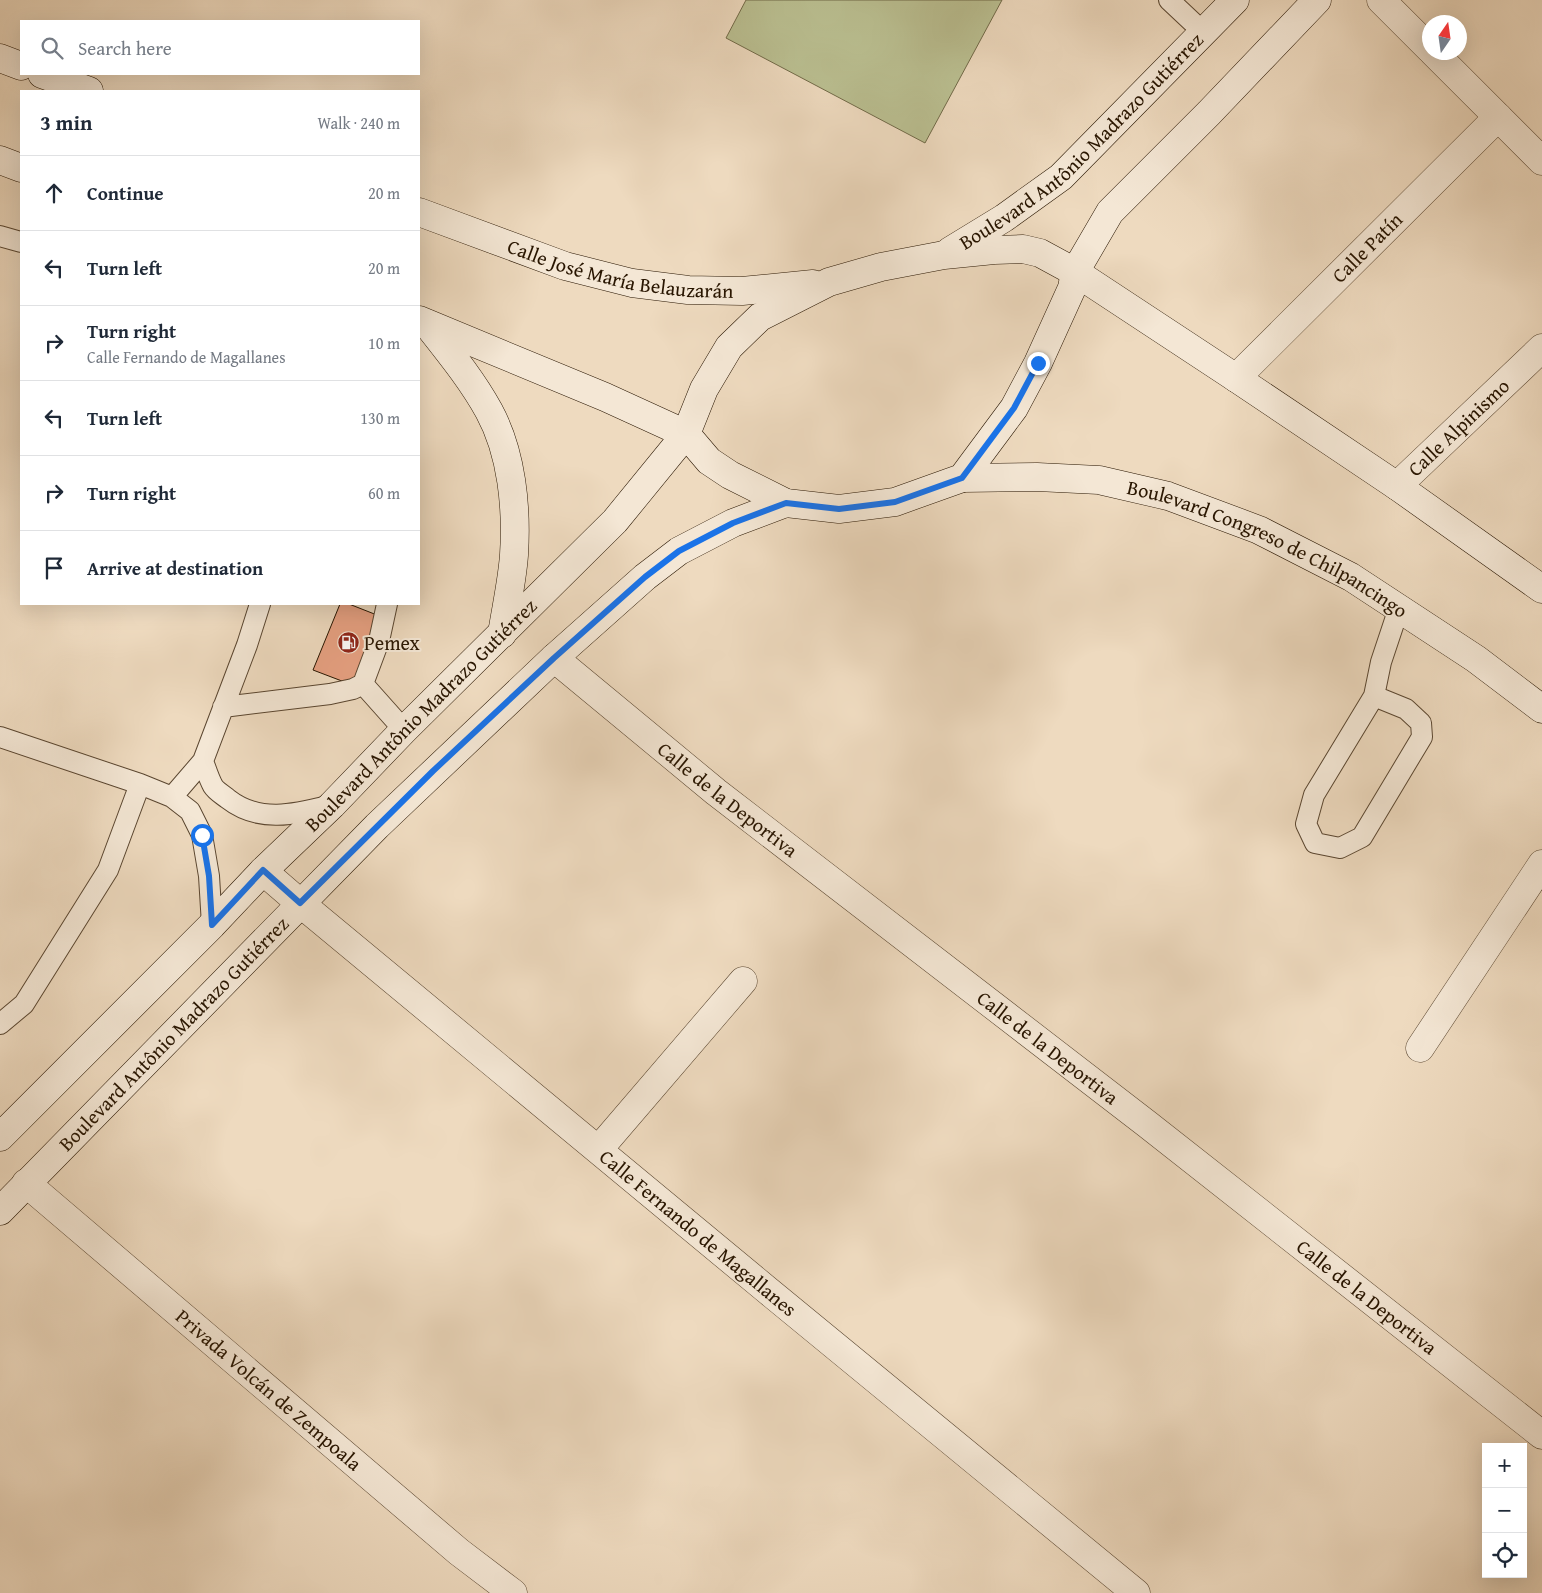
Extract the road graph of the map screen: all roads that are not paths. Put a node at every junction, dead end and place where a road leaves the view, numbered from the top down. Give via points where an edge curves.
1 (1169, 0) edge
2 (1235, 0) edge
3 (1317, 0) edge
4 (1381, 0) edge
5 (1203, 32) junction
6 (1422, 41) edge
7 (0, 58) edge
8 (1441, 60) edge
9 (20, 66) edge
10 (44, 75) edge
11 (78, 89) edge
12 (1498, 117) junction
13 (0, 160) edge
14 (1542, 161) edge
15 (20, 168) edge
16 (420, 212) edge
17 (0, 236) edge
18 (20, 242) edge
19 (944, 255) junction
20 (1075, 272) junction
21 (829, 282) junction
22 (423, 322) edge
23 (1542, 348) edge
24 (1236, 378) junction
25 (686, 434) junction
26 (962, 478) junction
27 (1398, 486) junction
28 (786, 503) junction
29 (1542, 589) edge
30 (260, 605) edge
31 (388, 605) edge
32 (1399, 608) junction
33 (502, 634) junction
34 (554, 658) junction
35 (363, 684) junction
36 (1374, 696) junction
37 (223, 707) junction
38 (1542, 709) edge
39 (404, 730) junction
40 (0, 737) edge
41 (203, 761) junction
42 (140, 784) junction
43 (172, 797) junction
44 (332, 805) junction
45 (1542, 864) edge
46 (263, 870) junction
47 (300, 903) junction
48 (212, 925) junction
49 (743, 981) dead end
50 (0, 1024) edge
51 (1420, 1048) dead end
52 (0, 1137) edge
53 (598, 1149) junction
54 (26, 1183) junction
55 (0, 1211) edge
56 (1542, 1435) edge
57 (513, 1593) edge
58 (1136, 1593) edge

1 - 5 lane
2 - 5 street, Boulevard Antônio Madrazo Gutiérrez
3 - 20 street via 1110,212
4 - 6 street
5 - 19 street, Boulevard Antônio Madrazo Gutiérrez via 1062,178
7 - 9 street
8 - 12 street
10 - 11 street
12 - 14 street
12 - 24 street, Calle Patín
13 - 15 street
16 - 21 street, Calle José María Belauzarán via 565,266 632,283 688,290 742,291
17 - 18 lane
19 - 20 street via 1023,249 1040,253
19 - 21 street via 881,267
20 - 24 street
20 - 26 street via 1072,288 1014,408
21 - 25 street, Boulevard Antônio Madrazo Gutiérrez via 760,317 729,346 704,389
22 - 25 street
22 - 33 street via 490,412 504,449 511,482 514,556
23 - 27 street, Calle Alpinismo
24 - 27 street
25 - 28 street via 709,461
25 - 33 street, Boulevard Antônio Madrazo Gutiérrez via 615,521
26 - 28 street via 895,502 839,509
26 - 32 street, Boulevard Congreso de Chilpancingo via 1099,480 1168,496 1259,530 1352,577
27 - 29 street
28 - 34 street, Boulevard Antônio Madrazo Gutiérrez via 733,523 679,551
30 - 37 lane
31 - 35 lane
32 - 36 lane via 1381,662
32 - 38 street, Boulevard Congreso de Chilpancingo via 1476,659
33 - 39 street, Boulevard Antônio Madrazo Gutiérrez
34 - 47 street, Boulevard Antônio Madrazo Gutiérrez
34 - 56 street, Calle de la Deportiva via 724,798 1139,1118
35 - 37 lane via 321,696
35 - 39 lane
36 - 36 lane via 1314,795 1306,824 1315,843 1340,848 1362,837 1422,738 1421,723 1406,709
37 - 41 lane
39 - 44 street, Boulevard Antônio Madrazo Gutiérrez
40 - 42 lane
41 - 43 lane
41 - 44 lane via 214,788 232,802 252,811 292,815
42 - 43 lane
42 - 50 lane via 108,870 24,1004
43 - 48 lane via 190,811 202,835
44 - 46 street, Boulevard Antônio Madrazo Gutiérrez
45 - 51 street
46 - 47 street, Calle Fernando de Magallanes
46 - 48 street, Boulevard Antônio Madrazo Gutiérrez
47 - 53 street, Calle Fernando de Magallanes
47 - 54 street, Boulevard Antônio Madrazo Gutiérrez
48 - 52 street, Boulevard Antônio Madrazo Gutiérrez
49 - 53 street
53 - 58 street, Calle Fernando de Magallanes
54 - 55 street, Boulevard Antônio Madrazo Gutiérrez
54 - 57 street, Privada Volcán de Zempoala via 452,1545

